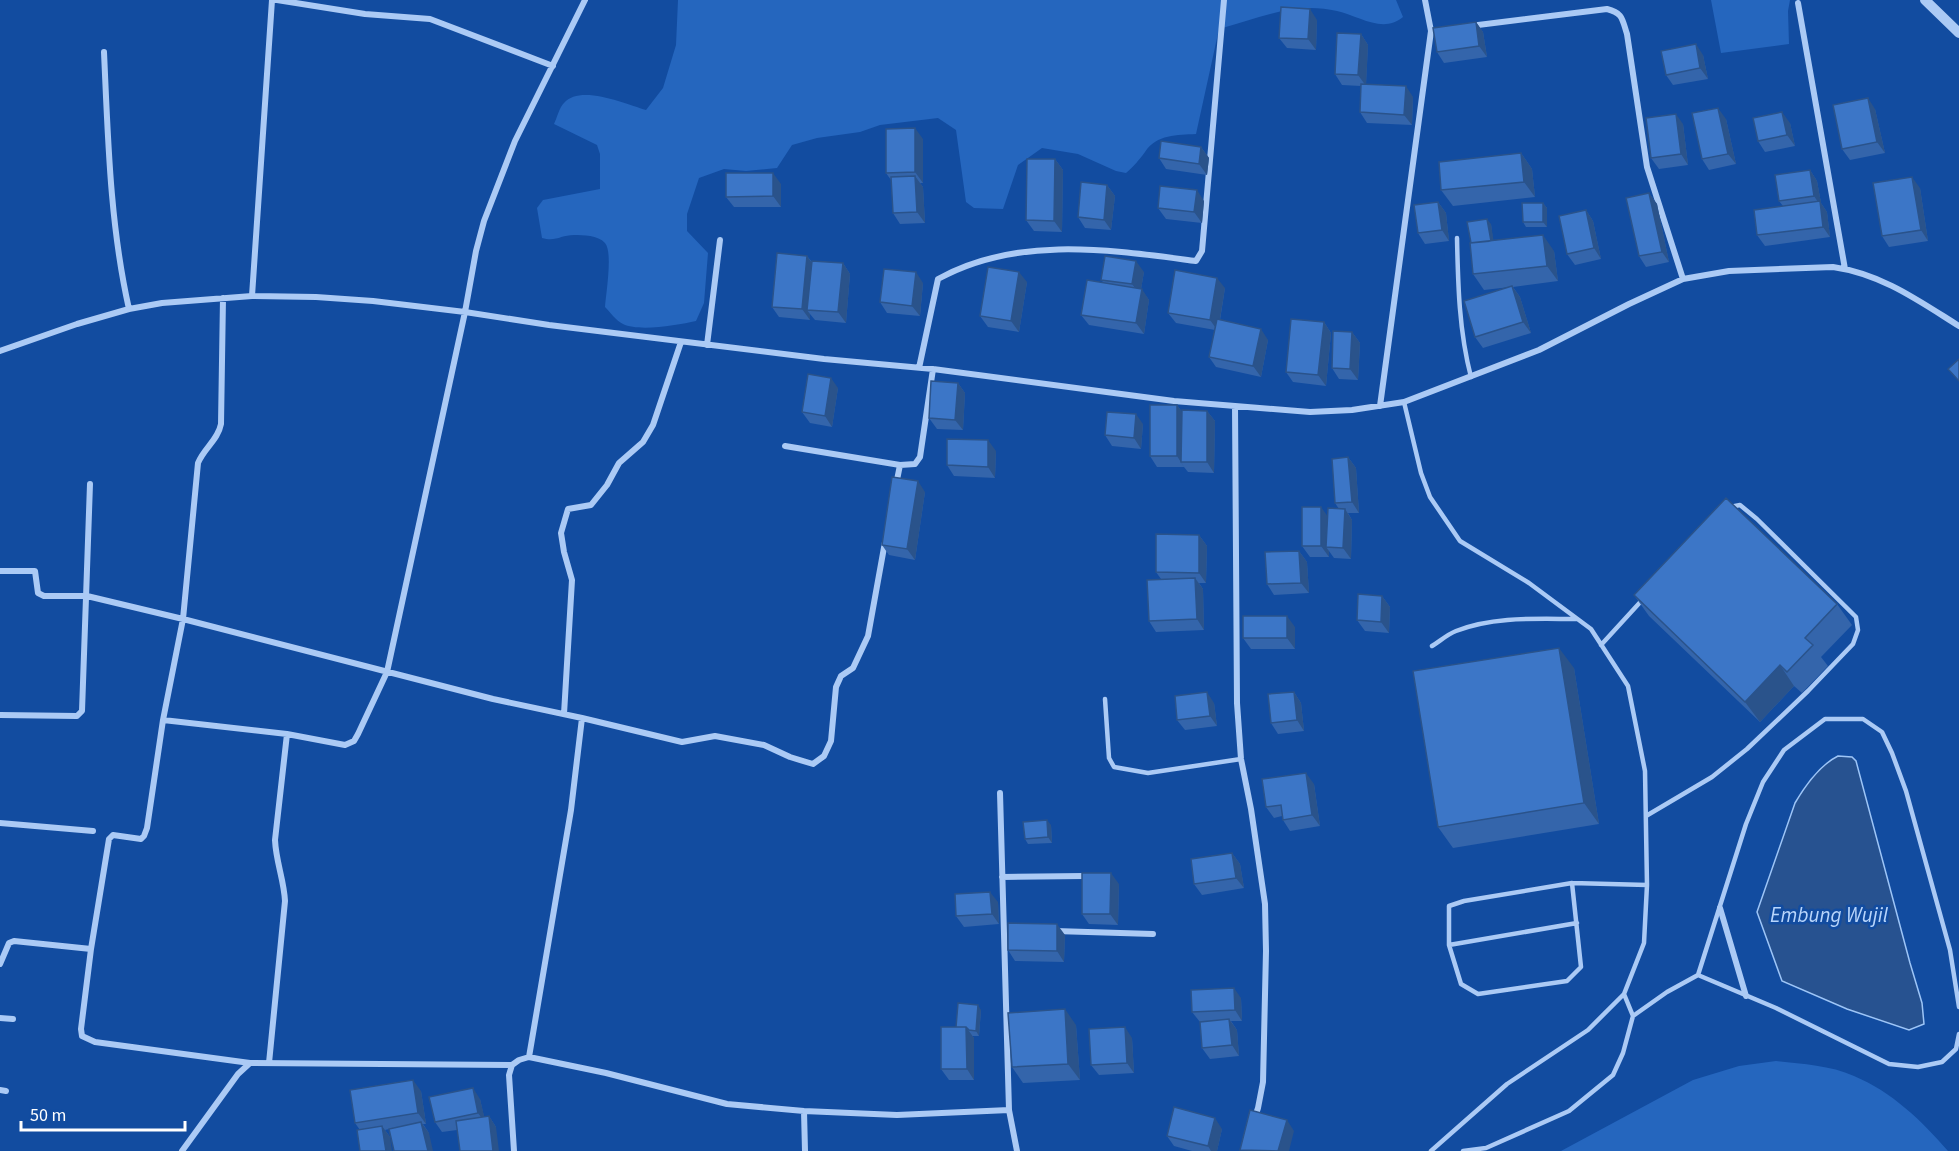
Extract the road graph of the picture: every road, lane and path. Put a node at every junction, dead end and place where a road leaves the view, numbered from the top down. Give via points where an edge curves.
1 (274, 0) edge
2 (585, 0) edge
3 (1224, 0) edge
4 (1425, 0) edge
5 (1925, 0) edge
6 (1798, 3) dead end
7 (1466, 27) edge
8 (1442, 29) edge
9 (1431, 31) junction
10 (1959, 33) edge
11 (104, 52) dead end
12 (553, 66) junction
13 (1457, 238) dead end
14 (720, 240) dead end
15 (1845, 269) junction
16 (1683, 279) junction
17 (252, 296) junction
18 (223, 298) junction
19 (129, 309) junction
20 (465, 312) junction
21 (1959, 326) edge
22 (681, 342) junction
23 (707, 345) junction
24 (0, 351) edge
25 (919, 368) junction
26 (933, 369) junction
27 (1471, 377) junction
28 (1404, 402) junction
29 (1235, 406) junction
30 (1380, 406) junction
31 (785, 446) dead end
32 (900, 465) junction
33 (90, 484) dead end
34 (896, 488) edge
35 (1722, 512) edge
36 (887, 534) edge
37 (0, 572) edge
38 (1649, 591) edge
39 (87, 596) junction
40 (183, 619) junction
41 (1577, 619) junction
42 (1601, 645) junction
43 (1432, 646) dead end
44 (387, 672) junction
45 (1106, 699) dead end
46 (564, 714) junction
47 (0, 715) edge
48 (582, 718) junction
49 (163, 720) junction
50 (286, 734) junction
51 (1241, 759) junction
52 (1000, 793) dead end
53 (1646, 816) junction
54 (0, 823) edge
55 (93, 831) dead end
56 (1084, 876) edge
57 (1002, 877) junction
58 (1572, 883) junction
59 (1647, 885) junction
60 (1720, 908) junction
61 (1577, 923) junction
62 (1004, 930) junction
63 (1015, 930) edge
64 (1050, 931) edge
65 (1154, 934) dead end
66 (1449, 945) junction
67 (91, 949) junction
68 (0, 964) edge
69 (1698, 975) junction
70 (1624, 994) junction
71 (1746, 996) junction
72 (1959, 1007) edge
73 (1633, 1016) junction
74 (0, 1018) edge
75 (13, 1019) dead end
76 (1959, 1034) edge
77 (529, 1057) junction
78 (269, 1063) junction
79 (250, 1064) junction
80 (512, 1065) junction
81 (1009, 1110) junction
82 (804, 1111) junction
83 (1251, 1126) edge
84 (182, 1151) edge
85 (514, 1151) edge
86 (806, 1151) edge
87 (1017, 1151) edge
88 (1431, 1151) edge
89 (1463, 1151) edge

1 - 12 street via 430,20
1 - 17 street
2 - 12 street
3 - 25 street via 1202,251 1196,261 1128,252 1042,249 972,264 938,279
4 - 9 street
5 - 10 street
6 - 15 street
7 - 16 street via 1607,9 1617,12 1627,34 1647,167
8 - 9 street
9 - 30 street
11 - 19 street via 118,263
12 - 20 street via 515,141 484,221
13 - 27 lane via 1459,304
14 - 23 street
15 - 16 street via 1729,271
15 - 21 street via 1894,285
16 - 27 street via 1539,350
17 - 18 street
17 - 20 street via 361,300
18 - 19 street
18 - 40 street via 221,424 198,463
19 - 24 street
20 - 22 street
20 - 44 street
22 - 23 street
22 - 46 street via 653,425 643,442 619,463 591,505 568,510 561,533 572,580
23 - 25 street
25 - 26 street
26 - 29 street
26 - 32 street via 920,457 915,464
27 - 28 street
28 - 30 street
28 - 41 lane via 1430,497 1460,541 1529,583
29 - 30 street via 1310,412
29 - 51 street via 1235,634
31 - 32 street
32 - 34 street
33 - 39 street
35 - 53 lane via 1740,505 1757,519 1856,617 1858,630 1853,644 1747,749 1712,777
36 - 48 street via 868,636 853,668 841,676 836,687 831,741 824,756 813,764 764,745 715,736 682,742
37 - 39 street via 35,571 38,592 44,596
38 - 42 lane
39 - 40 street
39 - 47 street via 80,714
40 - 44 street
40 - 49 street
41 - 42 lane via 1592,629
41 - 43 lane via 1484,623 1455,632
42 - 53 lane via 1628,686 1646,771
44 - 46 street
44 - 50 street via 354,741 345,745
45 - 51 lane via 1109,758 1114,767 1148,773
46 - 48 street
48 - 77 street via 571,810
49 - 50 street
49 - 67 street via 147,828 141,839 110,836
50 - 78 street via 275,840 285,901
51 - 83 street via 1265,904 1263,1082
52 - 57 street
53 - 59 lane
54 - 55 street
56 - 57 street
57 - 62 street
58 - 59 lane
58 - 61 lane
58 - 66 lane via 1449,906
59 - 70 lane via 1644,943
60 - 69 lane
60 - 71 street
60 - 72 lane via 1763,782 1784,750 1825,719 1863,719 1882,732 1905,791 1950,950
61 - 66 lane
61 - 66 lane via 1581,967 1567,981 1478,994 1461,984
62 - 63 street
62 - 81 street
64 - 65 street
67 - 68 street via 14,941 9,943
67 - 79 street via 81,1029 86,1039
69 - 71 lane
69 - 73 lane
70 - 73 lane
70 - 88 lane via 1588,1030 1507,1084
71 - 76 lane via 1889,1064 1918,1067 1942,1062 1956,1048
73 - 89 lane via 1613,1075 1569,1111 1486,1148
74 - 75 street
77 - 80 street
77 - 82 street via 726,1104
78 - 79 street
78 - 80 street
79 - 84 street via 238,1074
80 - 85 street via 509,1092
81 - 82 street via 897,1115
81 - 87 street
82 - 86 street

